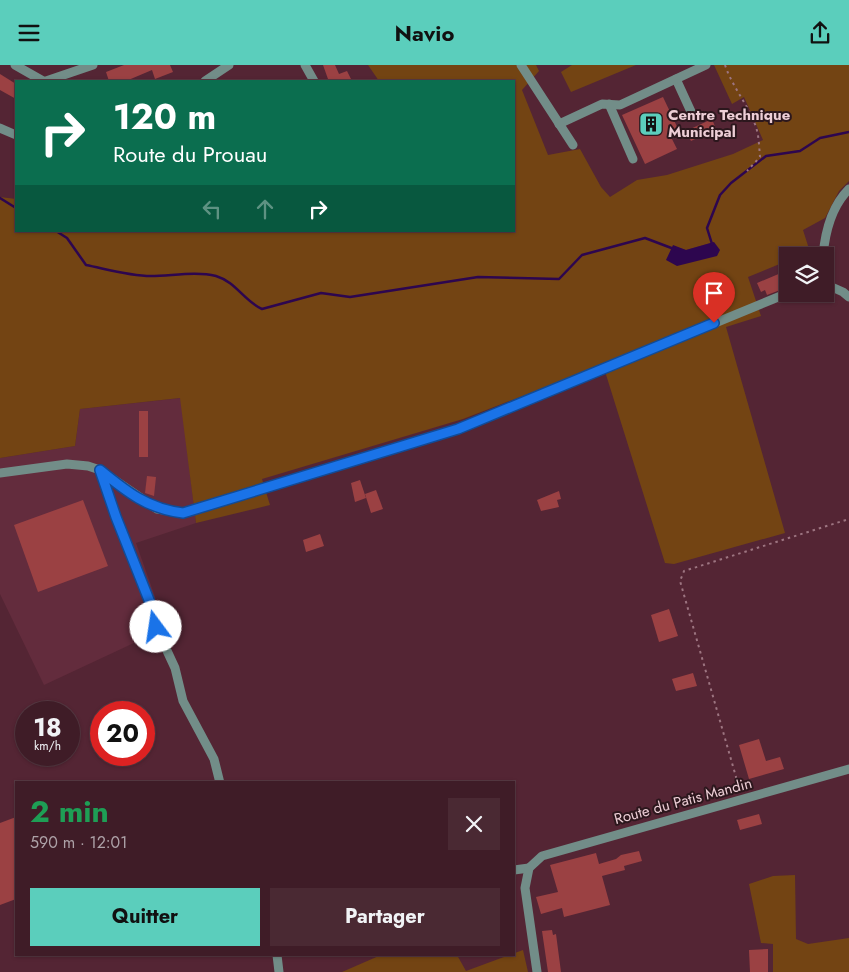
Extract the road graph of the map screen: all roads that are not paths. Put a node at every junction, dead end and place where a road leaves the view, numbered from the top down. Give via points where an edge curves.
1 (15, 65) edge
2 (93, 65) edge
3 (229, 65) edge
4 (305, 65) edge
5 (522, 65) edge
6 (706, 65) edge
7 (676, 79) junction
8 (43, 80) edge
9 (48, 80) edge
10 (206, 80) edge
11 (313, 80) edge
12 (609, 104) junction
13 (693, 117) dead end
14 (560, 123) junction
15 (0, 129) edge
16 (15, 135) edge
17 (572, 145) dead end
18 (633, 159) dead end
19 (849, 189) edge
20 (824, 247) edge
21 (834, 287) edge
22 (779, 297) edge
23 (849, 297) edge
24 (100, 470) junction
25 (0, 473) edge
26 (849, 769) edge
27 (220, 781) edge
28 (530, 868) junction
29 (515, 870) edge
30 (277, 956) edge
31 (279, 972) edge
32 (537, 972) edge

1 - 8 street
2 - 9 street
3 - 10 street
4 - 11 street
5 - 14 street
6 - 7 street
7 - 12 street via 620,105
7 - 13 street
12 - 14 street via 602,104
12 - 18 street
14 - 17 street
15 - 16 street
19 - 20 street via 832,216
21 - 23 street
22 - 24 street via 458,429 183,513 157,509 145,503
24 - 25 street via 67,464
24 - 27 street via 156,627 176,668 183,701 214,759
26 - 28 street, Route du Patis Mandin via 542,856
28 - 29 street
28 - 32 street via 525,896
30 - 31 street

